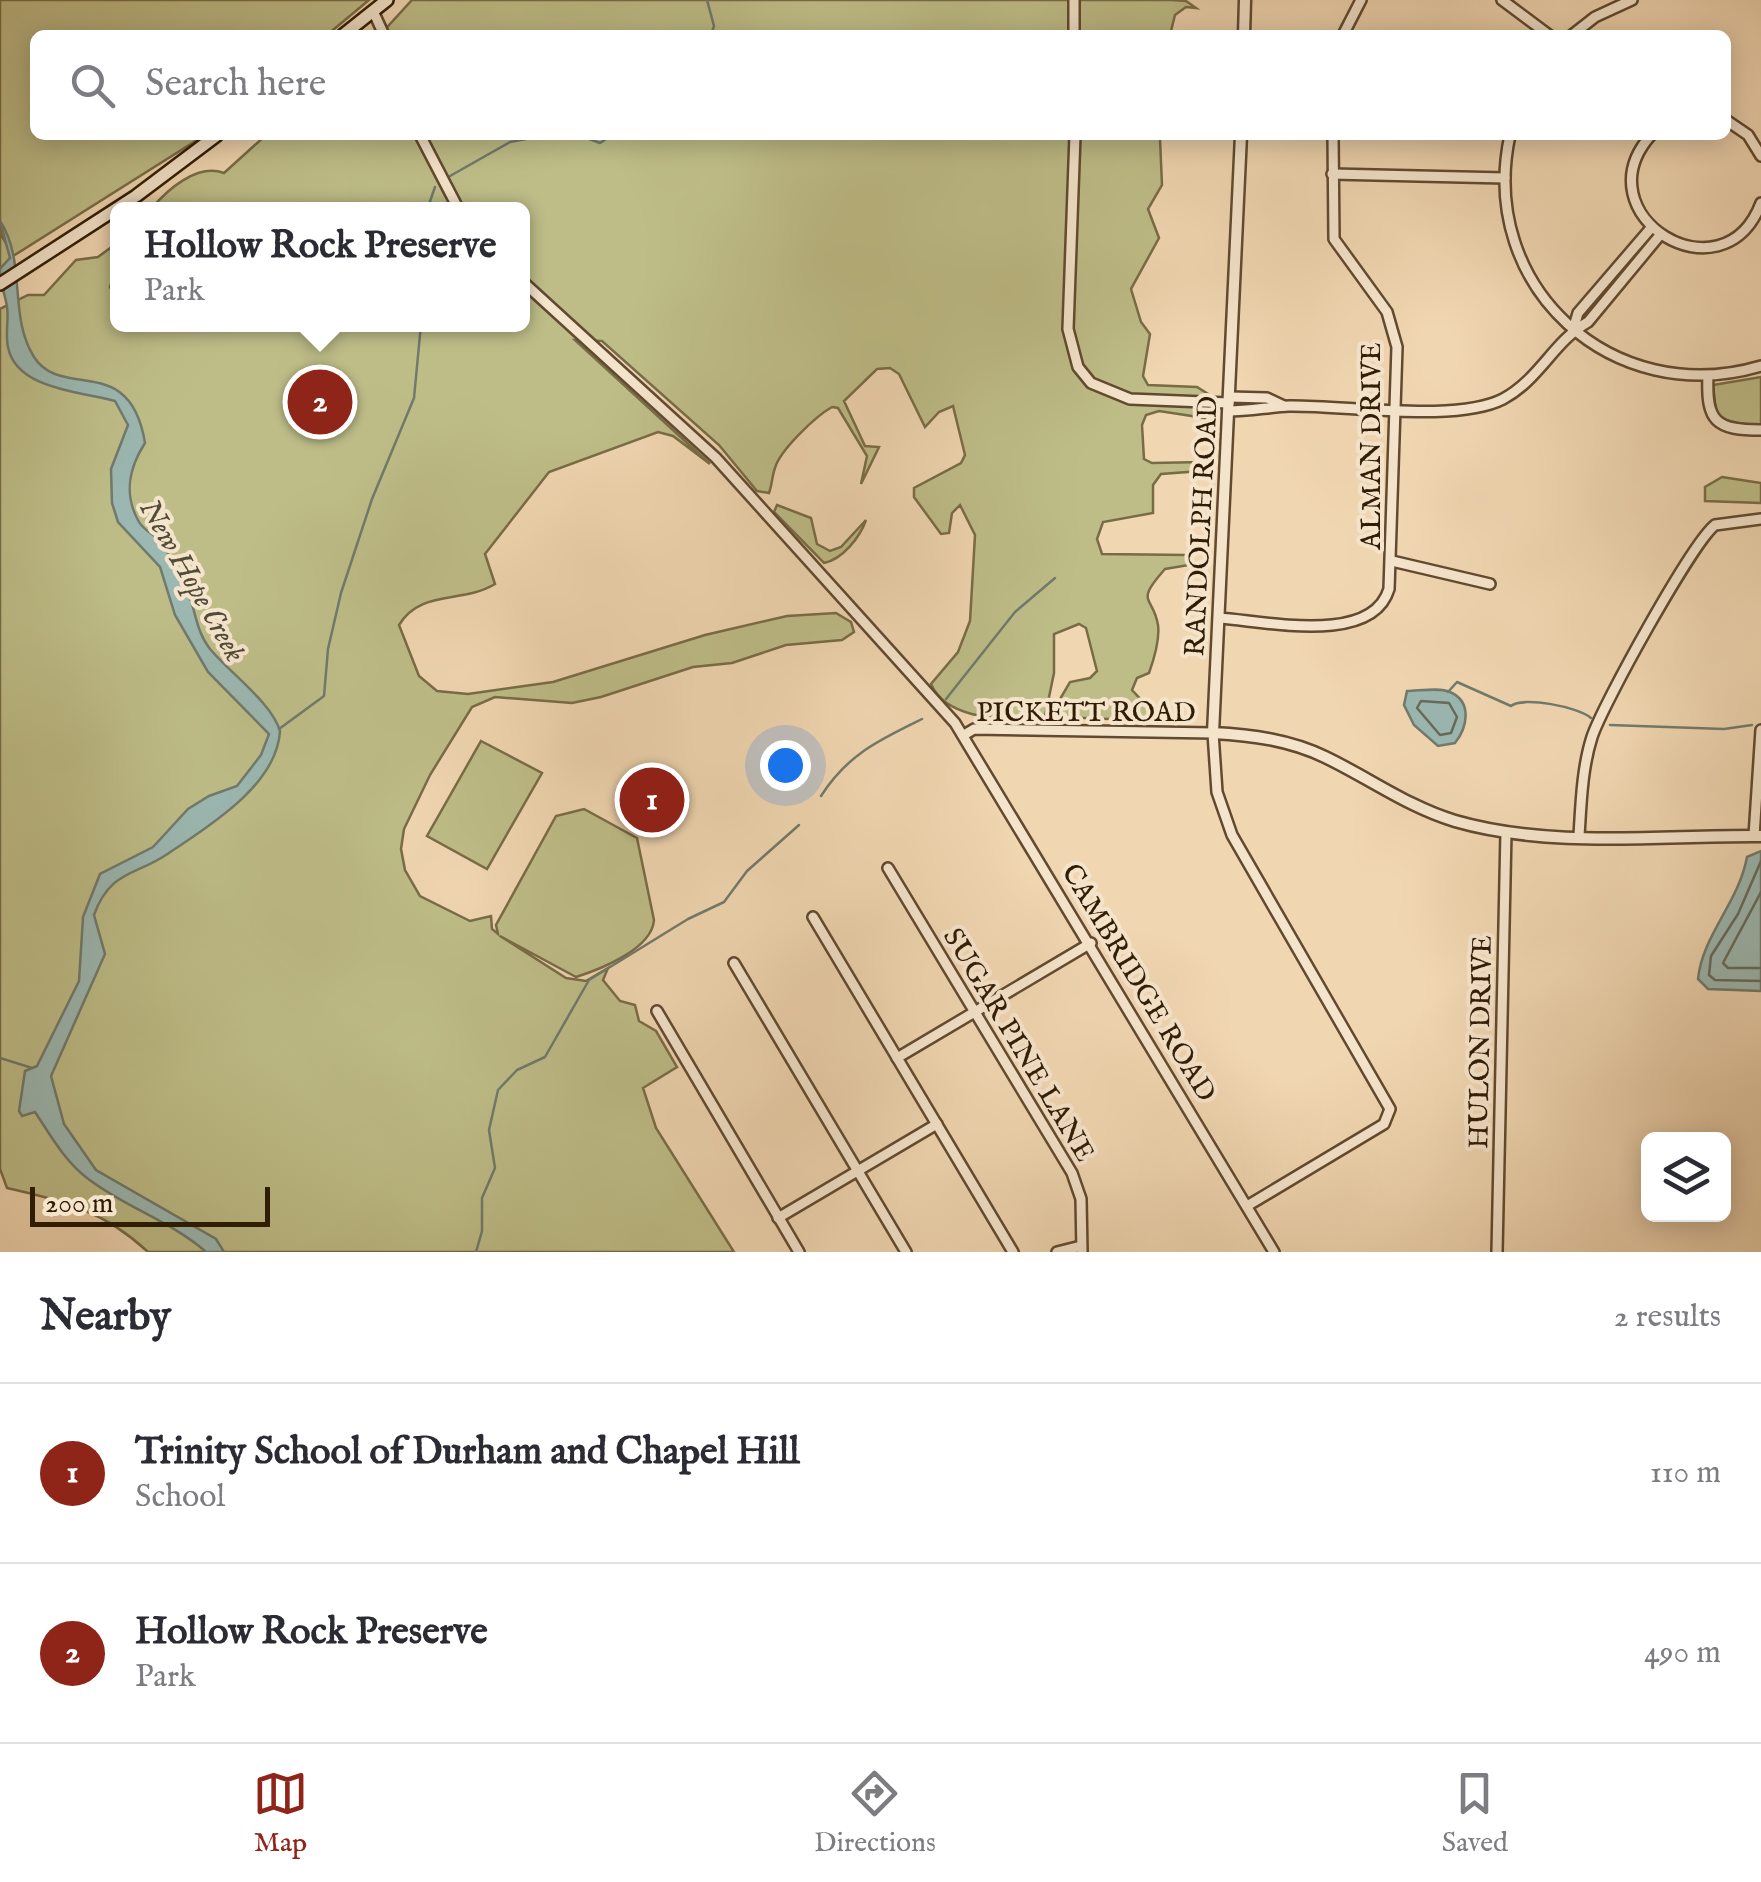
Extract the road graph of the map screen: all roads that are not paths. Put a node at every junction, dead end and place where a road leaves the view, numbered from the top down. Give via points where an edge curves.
1 (387, 0) edge
2 (1074, 0) edge
3 (1245, 0) edge
4 (1361, 0) edge
5 (1502, 0) edge
6 (1632, 0) edge
7 (373, 12) junction
8 (350, 30) edge
9 (382, 30) edge
10 (1074, 30) edge
11 (1244, 30) edge
12 (1346, 30) edge
13 (1541, 30) edge
14 (1578, 30) edge
15 (1731, 123) edge
16 (210, 140) edge
17 (423, 140) edge
18 (1075, 140) edge
19 (1241, 140) edge
20 (1333, 140) edge
21 (1509, 140) edge
22 (1645, 140) edge
23 (1761, 156) edge
24 (1332, 174) junction
25 (1505, 178) junction
26 (127, 202) edge
27 (455, 202) edge
28 (1761, 203) edge
29 (110, 213) edge
30 (1651, 228) junction
31 (1660, 236) junction
32 (0, 284) edge
33 (530, 288) edge
34 (1573, 330) junction
35 (1761, 366) edge
36 (1708, 376) junction
37 (1228, 403) junction
38 (1398, 409) junction
39 (1761, 430) edge
40 (1761, 519) edge
41 (1392, 561) junction
42 (1490, 584) dead end
43 (1219, 618) junction
44 (1761, 730) edge
45 (1213, 733) junction
46 (964, 735) junction
47 (1506, 832) junction
48 (1579, 836) junction
49 (1757, 836) edge
50 (888, 868) dead end
51 (813, 917) dead end
52 (1091, 943) junction
53 (734, 963) dead end
54 (657, 1011) dead end
55 (976, 1012) junction
56 (898, 1058) junction
57 (937, 1124) junction
58 (858, 1171) junction
59 (1246, 1206) junction
60 (778, 1218) junction
61 (1081, 1249) edge
62 (799, 1252) edge
63 (906, 1252) edge
64 (1013, 1252) edge
65 (1057, 1252) edge
66 (1274, 1252) edge
67 (1498, 1252) edge

1 - 7 main road
2 - 10 street
3 - 11 street
4 - 12 street
5 - 13 street
6 - 14 street
7 - 8 main road
7 - 9 street
15 - 23 street
16 - 26 main road
17 - 27 street
18 - 37 street via 1068,329 1078,367 1090,383 1130,399
19 - 37 street, RANDOLPH ROAD
20 - 24 street, ALMAN DRIVE
21 - 25 street
22 - 30 street via 1633,191
24 - 25 street
24 - 38 street, ALMAN DRIVE via 1334,239 1382,304 1396,337
25 - 34 street via 1519,256 1546,303
28 - 31 street via 1747,226 1714,247 1679,245
29 - 32 main road
30 - 31 street
30 - 34 street via 1578,313
31 - 34 street via 1588,322
33 - 46 street, PICKETT ROAD via 726,468
34 - 36 street via 1626,362
34 - 38 street via 1532,379 1505,398 1458,410
35 - 36 street
36 - 39 street via 1716,422 1731,430
37 - 38 street via 1267,398 1284,406
37 - 43 street, RANDOLPH ROAD
38 - 41 street, ALMAN DRIVE
40 - 48 street via 1715,525 1692,554 1597,725
41 - 42 street
41 - 43 street, ALMAN DRIVE via 1382,606 1359,622
43 - 45 street, RANDOLPH ROAD
44 - 49 street
45 - 46 street, PICKETT ROAD via 974,729
45 - 47 street, PICKETT ROAD via 1291,744 1422,809
45 - 59 street, RANDOLPH ROAD via 1215,781 1232,835 1384,1091 1390,1114 1366,1136
46 - 52 street, CAMBRIDGE ROAD
47 - 48 street, PICKETT ROAD
47 - 67 street, HULON DRIVE
48 - 49 street, PICKETT ROAD
50 - 55 street, SUGAR PINE LANE
51 - 56 street
52 - 55 street
52 - 59 street, CAMBRIDGE ROAD
53 - 58 street
54 - 60 street
55 - 56 street
55 - 61 street, SUGAR PINE LANE via 1078,1184
56 - 57 street
57 - 58 street
57 - 64 street
58 - 60 street
58 - 63 street
59 - 66 street, CAMBRIDGE ROAD
60 - 62 street
61 - 65 street

